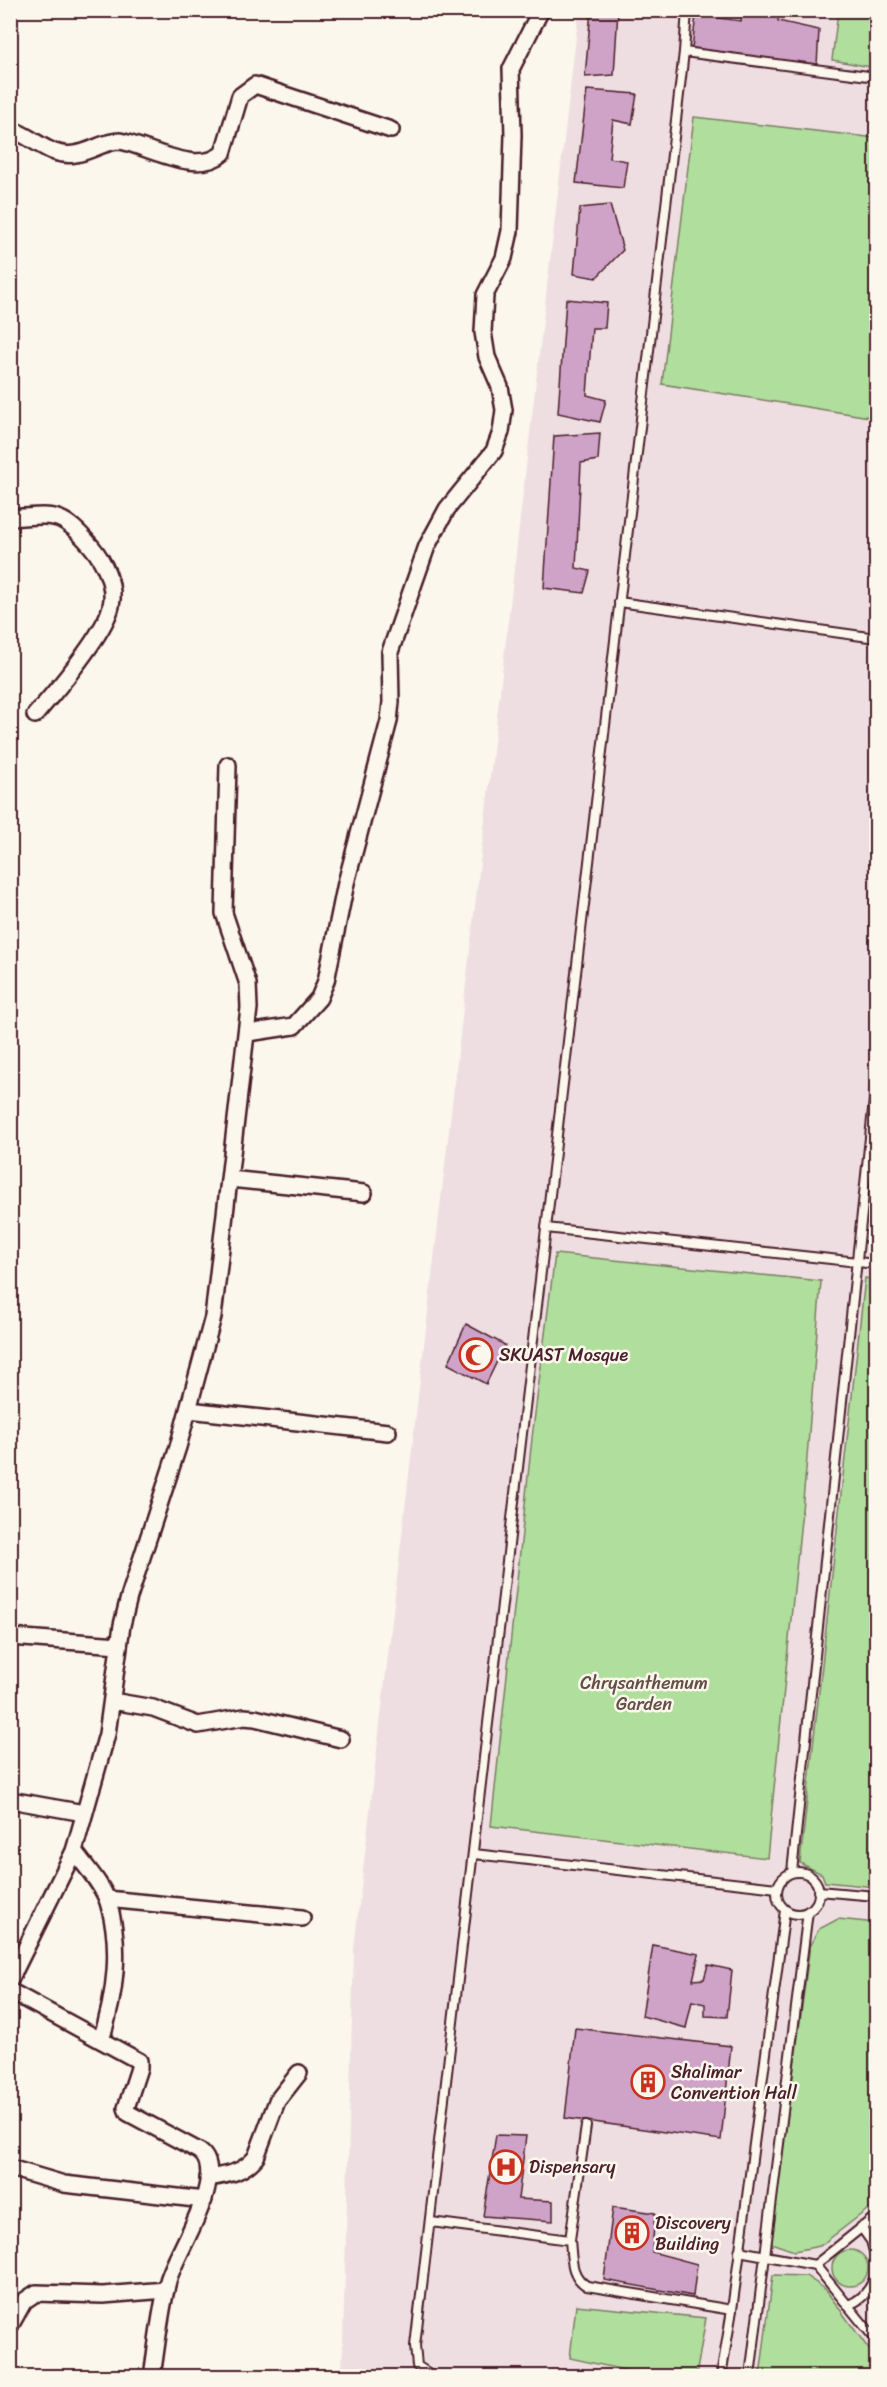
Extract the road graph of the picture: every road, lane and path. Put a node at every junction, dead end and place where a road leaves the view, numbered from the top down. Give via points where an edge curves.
1 (541, 10) edge
2 (687, 10) edge
3 (684, 52) junction
4 (876, 77) edge
5 (10, 129) edge
6 (391, 130) dead end
7 (10, 518) edge
8 (619, 602) junction
9 (876, 638) edge
10 (35, 716) dead end
11 (228, 765) dead end
12 (248, 1033) junction
13 (876, 1081) edge
14 (230, 1179) junction
15 (364, 1192) dead end
16 (546, 1228) junction
17 (857, 1262) junction
18 (876, 1264) edge
19 (189, 1410) junction
20 (388, 1432) dead end
21 (10, 1636) edge
22 (119, 1645) junction
23 (112, 1701) junction
24 (341, 1739) dead end
25 (10, 1800) edge
26 (84, 1813) junction
27 (74, 1851) junction
28 (474, 1854) junction
29 (792, 1872) junction
30 (777, 1888) junction
31 (818, 1891) junction
32 (876, 1896) edge
33 (107, 1899) junction
34 (785, 1910) junction
35 (808, 1911) junction
36 (302, 1918) dead end
37 (10, 1980) edge
38 (10, 1991) edge
39 (101, 2040) junction
40 (298, 2073) dead end
41 (586, 2126) dead end
42 (10, 2168) edge
43 (208, 2178) junction
44 (204, 2200) junction
45 (876, 2217) edge
46 (431, 2222) junction
47 (861, 2227) junction
48 (570, 2240) junction
49 (739, 2251) junction
50 (766, 2254) junction
51 (876, 2259) edge
52 (814, 2265) junction
53 (876, 2274) edge
54 (166, 2290) junction
55 (847, 2305) junction
56 (732, 2310) junction
57 (10, 2325) edge
58 (876, 2340) edge
59 (152, 2376) edge
60 (433, 2376) edge
61 (721, 2376) edge
62 (750, 2376) edge

1 - 12 street via 511,69 510,231 504,258 485,295 483,332 487,357 500,387 504,410 501,432 484,467 439,522 406,601 390,652 389,721 345,883 323,990 308,1014 294,1026
2 - 3 lane
3 - 4 lane
3 - 8 lane
5 - 6 street via 58,154 75,154 120,141 207,163 223,153 240,96 255,85
7 - 10 street via 46,515 65,522 95,551 107,570 112,590 112,605 105,621
8 - 9 lane
8 - 16 lane
11 - 12 street via 224,914 248,984
12 - 14 street
13 - 17 lane
14 - 15 street
14 - 19 street via 213,1317
16 - 17 lane
16 - 28 lane
17 - 18 lane
17 - 29 lane
19 - 20 street
19 - 22 street via 129,1597
21 - 22 street
22 - 23 street
23 - 24 street via 153,1708 198,1725 255,1718
23 - 26 street via 107,1734
25 - 26 street
26 - 27 street
27 - 33 street
27 - 37 street
28 - 30 lane
28 - 46 lane
29 - 30 lane via 784,1876
29 - 31 lane via 810,1876
30 - 34 lane via 778,1902
31 - 32 lane
31 - 35 lane via 817,1901
33 - 36 street
33 - 39 street via 116,1969
34 - 35 lane
34 - 49 lane
35 - 50 lane
38 - 39 street
39 - 43 street via 138,2061 126,2108 130,2115 205,2156
40 - 43 street via 277,2101 250,2164 235,2173
41 - 48 lane
42 - 44 street via 64,2184
43 - 44 street
44 - 54 street
45 - 47 lane
46 - 48 lane
46 - 60 lane via 415,2357 417,2366
47 - 51 lane via 871,2241
47 - 52 lane
48 - 56 lane via 573,2270 586,2286
49 - 50 lane
49 - 56 lane
50 - 52 lane
50 - 62 lane
52 - 55 lane
53 - 55 lane via 864,2294
54 - 57 street via 36,2294 24,2301
54 - 59 street
55 - 58 lane
56 - 61 lane

